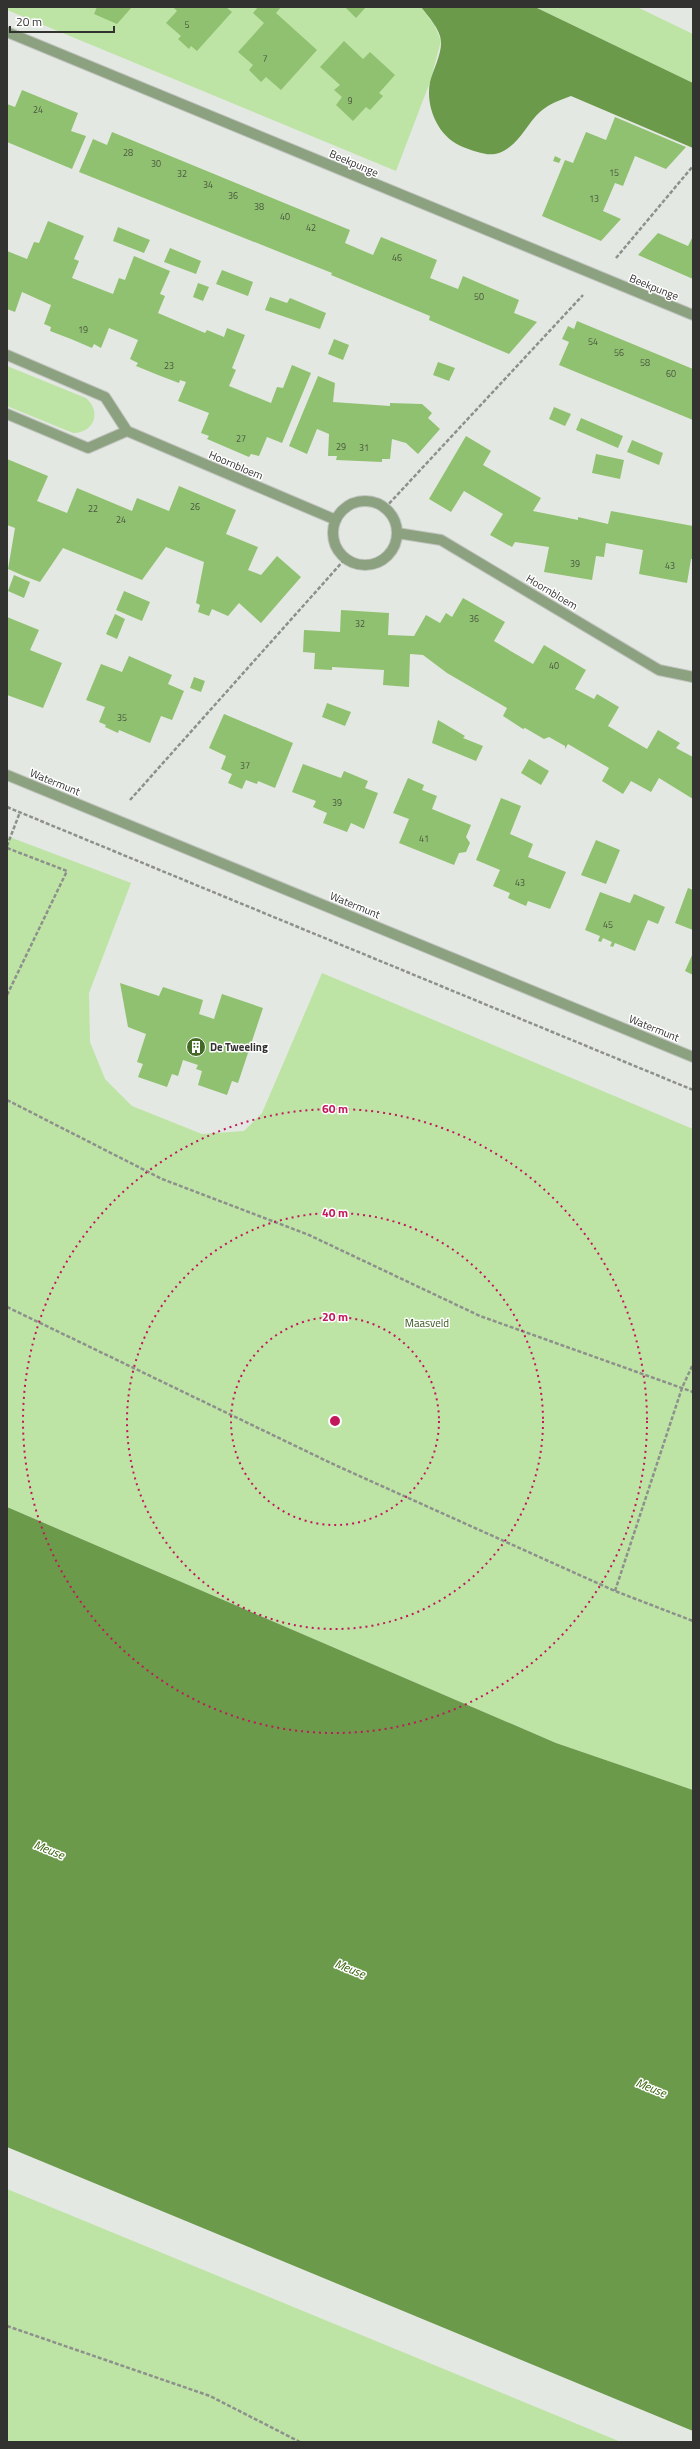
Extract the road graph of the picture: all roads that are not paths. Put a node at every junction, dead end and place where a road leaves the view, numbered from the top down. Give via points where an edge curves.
1 (7, 32) edge
2 (693, 315) edge
3 (7, 355) edge
4 (7, 414) edge
5 (127, 432) junction
6 (336, 520) junction
7 (397, 533) junction
8 (693, 677) edge
9 (7, 775) edge
10 (693, 1057) edge

1 - 2 street, Beekpunge
3 - 5 street via 105,397
4 - 5 street via 88,448
5 - 6 street, Hoornbloem
6 - 7 street via 341,512 358,502 368,501 385,508 395,524
6 - 7 street via 333,530 338,551 346,559 365,566 379,562 391,552
7 - 8 street, Hoornbloem via 441,540 659,670
9 - 10 street, Watermunt

